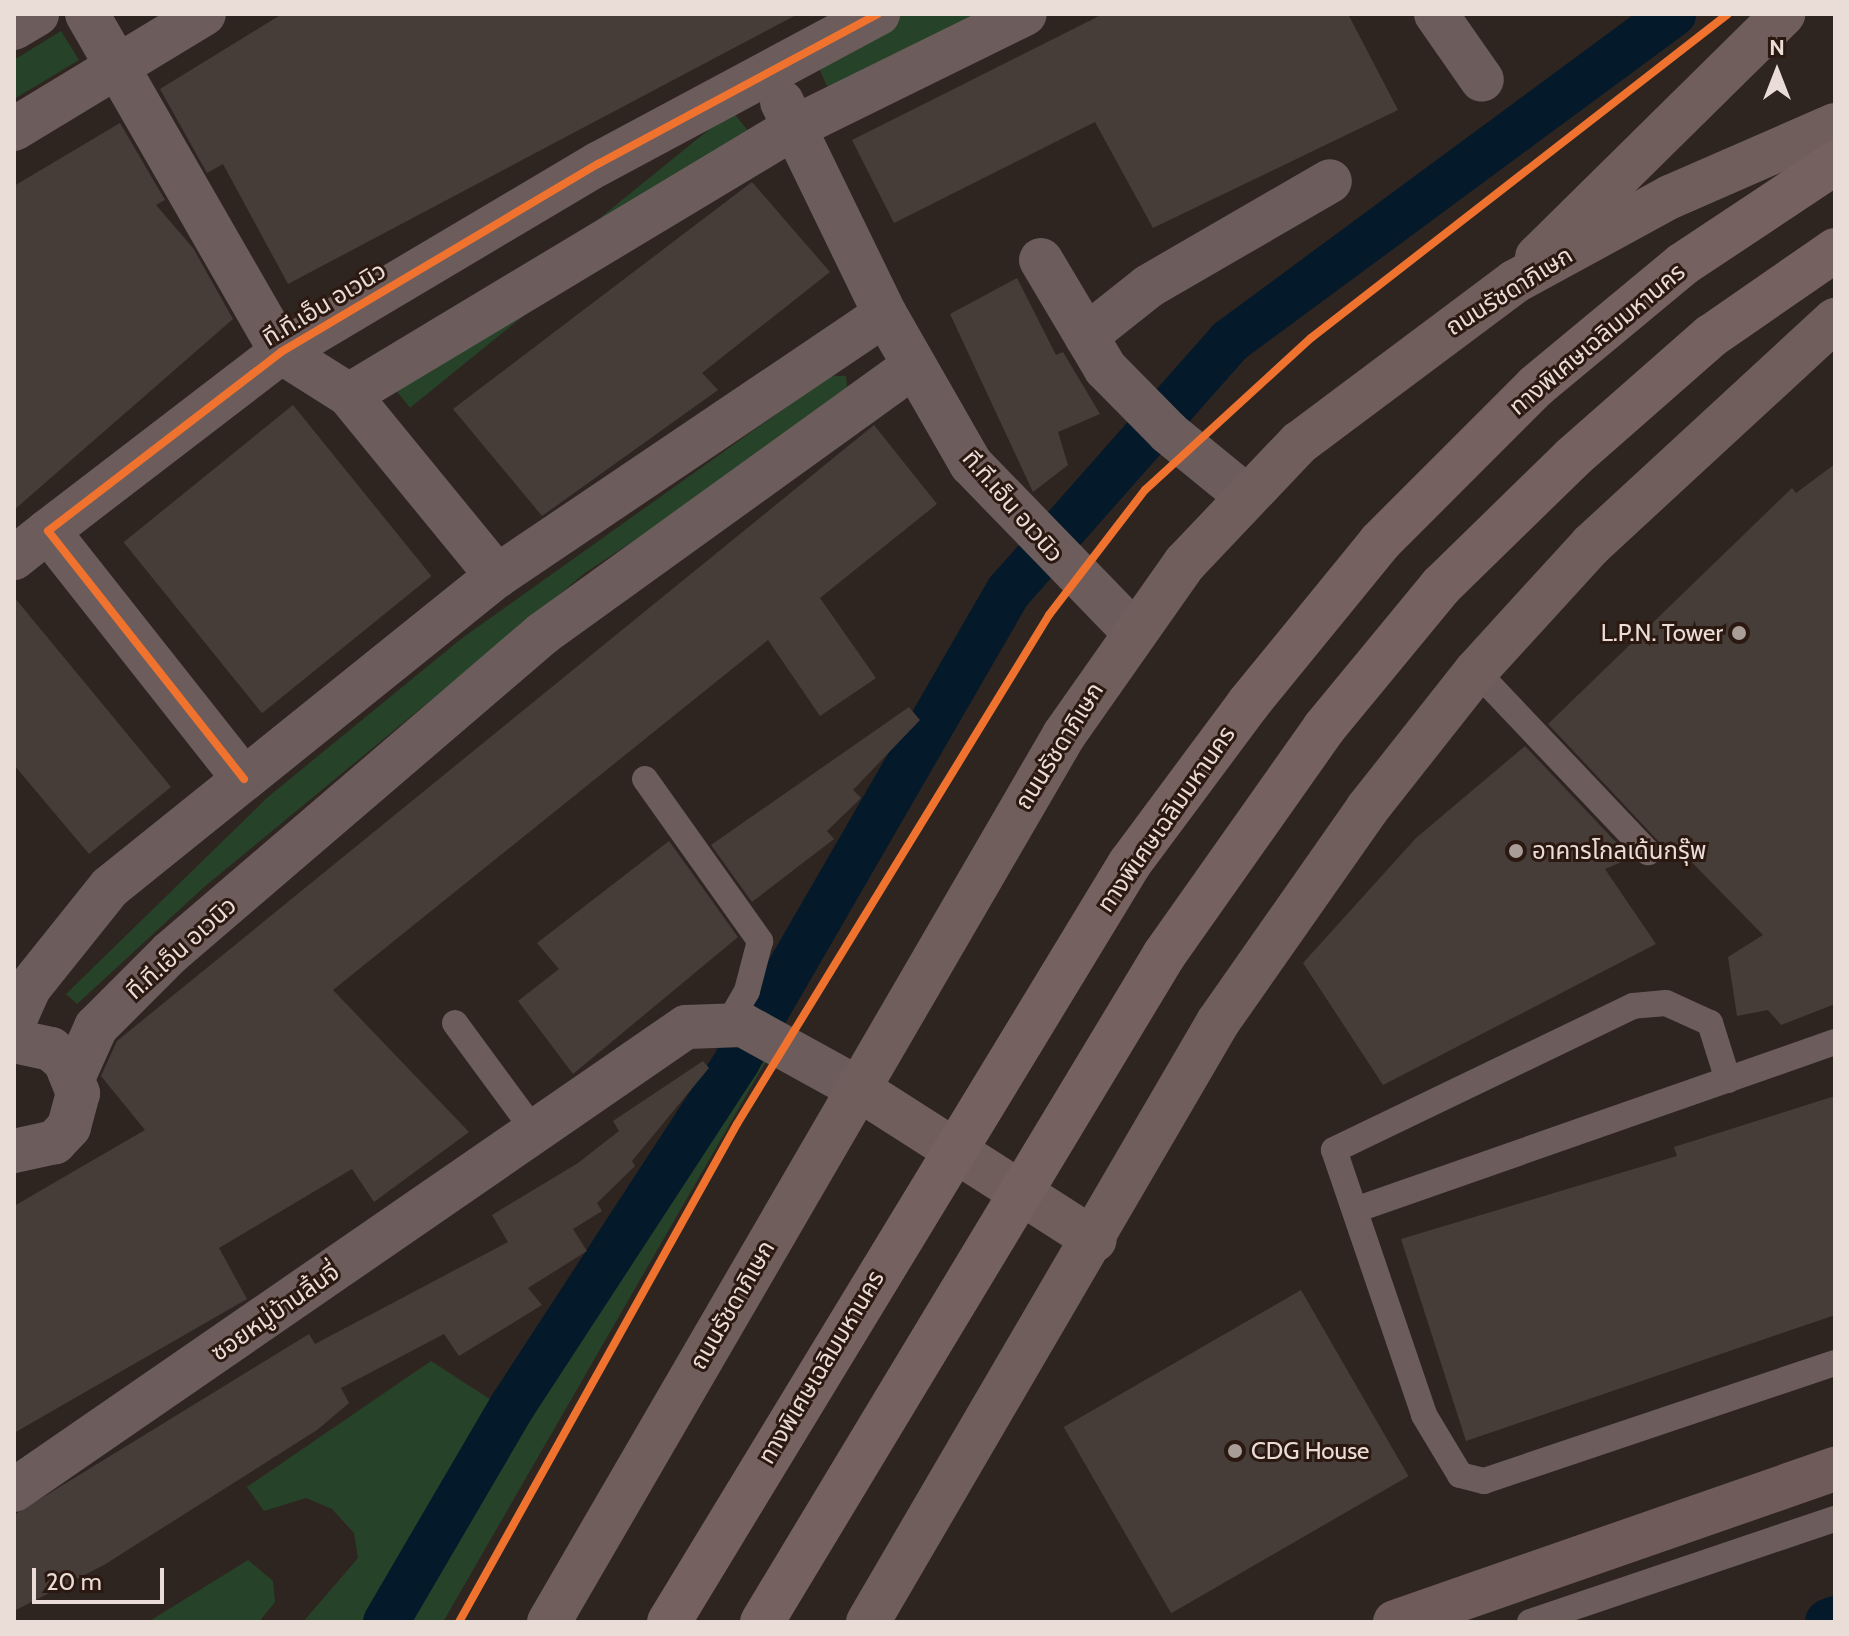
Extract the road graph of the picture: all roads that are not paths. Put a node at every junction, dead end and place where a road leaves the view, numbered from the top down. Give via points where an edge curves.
1 (37, 14) edge
2 (87, 14) edge
3 (204, 14) edge
4 (878, 14) edge
5 (1025, 14) edge
6 (1436, 14) edge
7 (1783, 14) edge
8 (14, 28) edge
9 (118, 69) junction
10 (768, 75) junction
11 (1482, 80) dead end
12 (1835, 125) edge
13 (795, 127) junction
14 (14, 129) edge
15 (1835, 163) edge
16 (1330, 181) dead end
17 (1835, 250) edge
18 (1041, 260) dead end
19 (1514, 282) junction
20 (885, 314) junction
21 (1834, 323) edge
22 (833, 349) junction
23 (281, 352) junction
24 (1096, 352) junction
25 (913, 366) junction
26 (875, 393) junction
27 (349, 395) junction
28 (1245, 495) junction
29 (48, 531) junction
30 (14, 558) edge
31 (497, 576) junction
32 (1133, 631) junction
33 (1476, 671) junction
34 (244, 779) junction
35 (645, 779) dead end
36 (1648, 852) dead end
37 (14, 1022) edge
38 (455, 1023) dead end
39 (748, 1029) junction
40 (14, 1041) edge
41 (1835, 1042) edge
42 (74, 1076) junction
43 (1728, 1080) junction
44 (857, 1088) junction
45 (532, 1128) junction
46 (18, 1154) edge
47 (1355, 1210) junction
48 (1095, 1240) junction
49 (1835, 1363) edge
50 (1835, 1469) edge
51 (14, 1490) edge
52 (1835, 1519) edge
53 (549, 1622) edge
54 (669, 1622) edge
55 (762, 1622) edge
56 (868, 1622) edge
57 (1395, 1622) edge
58 (1530, 1622) edge

1 - 8 street
2 - 9 street, ที.ที.เอ็น อเวนิว
3 - 9 street
4 - 10 street, ที.ที.เอ็น อเวนิว
5 - 13 street
6 - 11 street
7 - 19 main road
9 - 14 street
9 - 23 street, ที.ที.เอ็น อเวนิว
10 - 13 street, ที.ที.เอ็น อเวนิว
10 - 23 street, ที.ที.เอ็น อเวนิว via 598,164
12 - 19 main road, ถนนรัชดาภิเษก via 1670,197
13 - 20 street, ที.ที.เอ็น อเวนิว
13 - 27 street
15 - 54 highway, ทางพิเศษเฉลิมมหานคร, bridge via 1683,264 1536,386 1380,542 1248,704 1130,863
16 - 24 street via 1149,286
17 - 55 highway, bridge via 1711,336 1572,458 1441,586 1324,728 1164,955
18 - 24 street
19 - 28 main road, ถนนรัชดาภิเษก via 1393,367
20 - 22 street
20 - 25 street, ที.ที.เอ็น อเวนิว
21 - 33 main road via 1591,545
22 - 26 street via 857,347 871,357
22 - 31 street
23 - 27 street, ที.ที.เอ็น อเวนิว
23 - 29 street, ที.ที.เอ็น อเวนิว
24 - 28 street via 1169,433
25 - 26 street, ที.ที.เอ็น อเวนิว
25 - 32 street, ที.ที.เอ็น อเวนิว via 971,464 1032,533
26 - 42 street, ที.ที.เอ็น อเวนิว via 542,634 170,953 96,1027
27 - 31 street, ที.ที.เอ็น อเวนิว
28 - 32 main road, ถนนรัชดาภิเษก
29 - 30 street, ที.ที.เอ็น อเวนิว
29 - 34 street
31 - 34 street
32 - 44 main road, ถนนรัชดาภิเษก
33 - 36 lane
33 - 48 main road via 1367,809 1218,1022
34 - 37 street via 110,887 29,988
35 - 39 lane via 760,941 747,991
38 - 45 lane
39 - 44 street
39 - 45 street, ซอยหมู่บ้านลิ้นจี่ via 686,1027
40 - 42 street via 51,1049
41 - 43 lane
42 - 46 street, ที.ที.เอ็น อเวนิว via 78,1093 69,1127 55,1142
43 - 47 lane
43 - 47 lane via 1710,1023 1666,1003 1633,1006 1334,1150
44 - 48 main road
44 - 53 main road, ถนนรัชดาภิเษก
45 - 51 street, ซอยหมู่บ้านลิ้นจี่
47 - 49 lane via 1424,1415 1460,1475 1484,1481
48 - 56 main road
50 - 57 main road
52 - 58 lane

